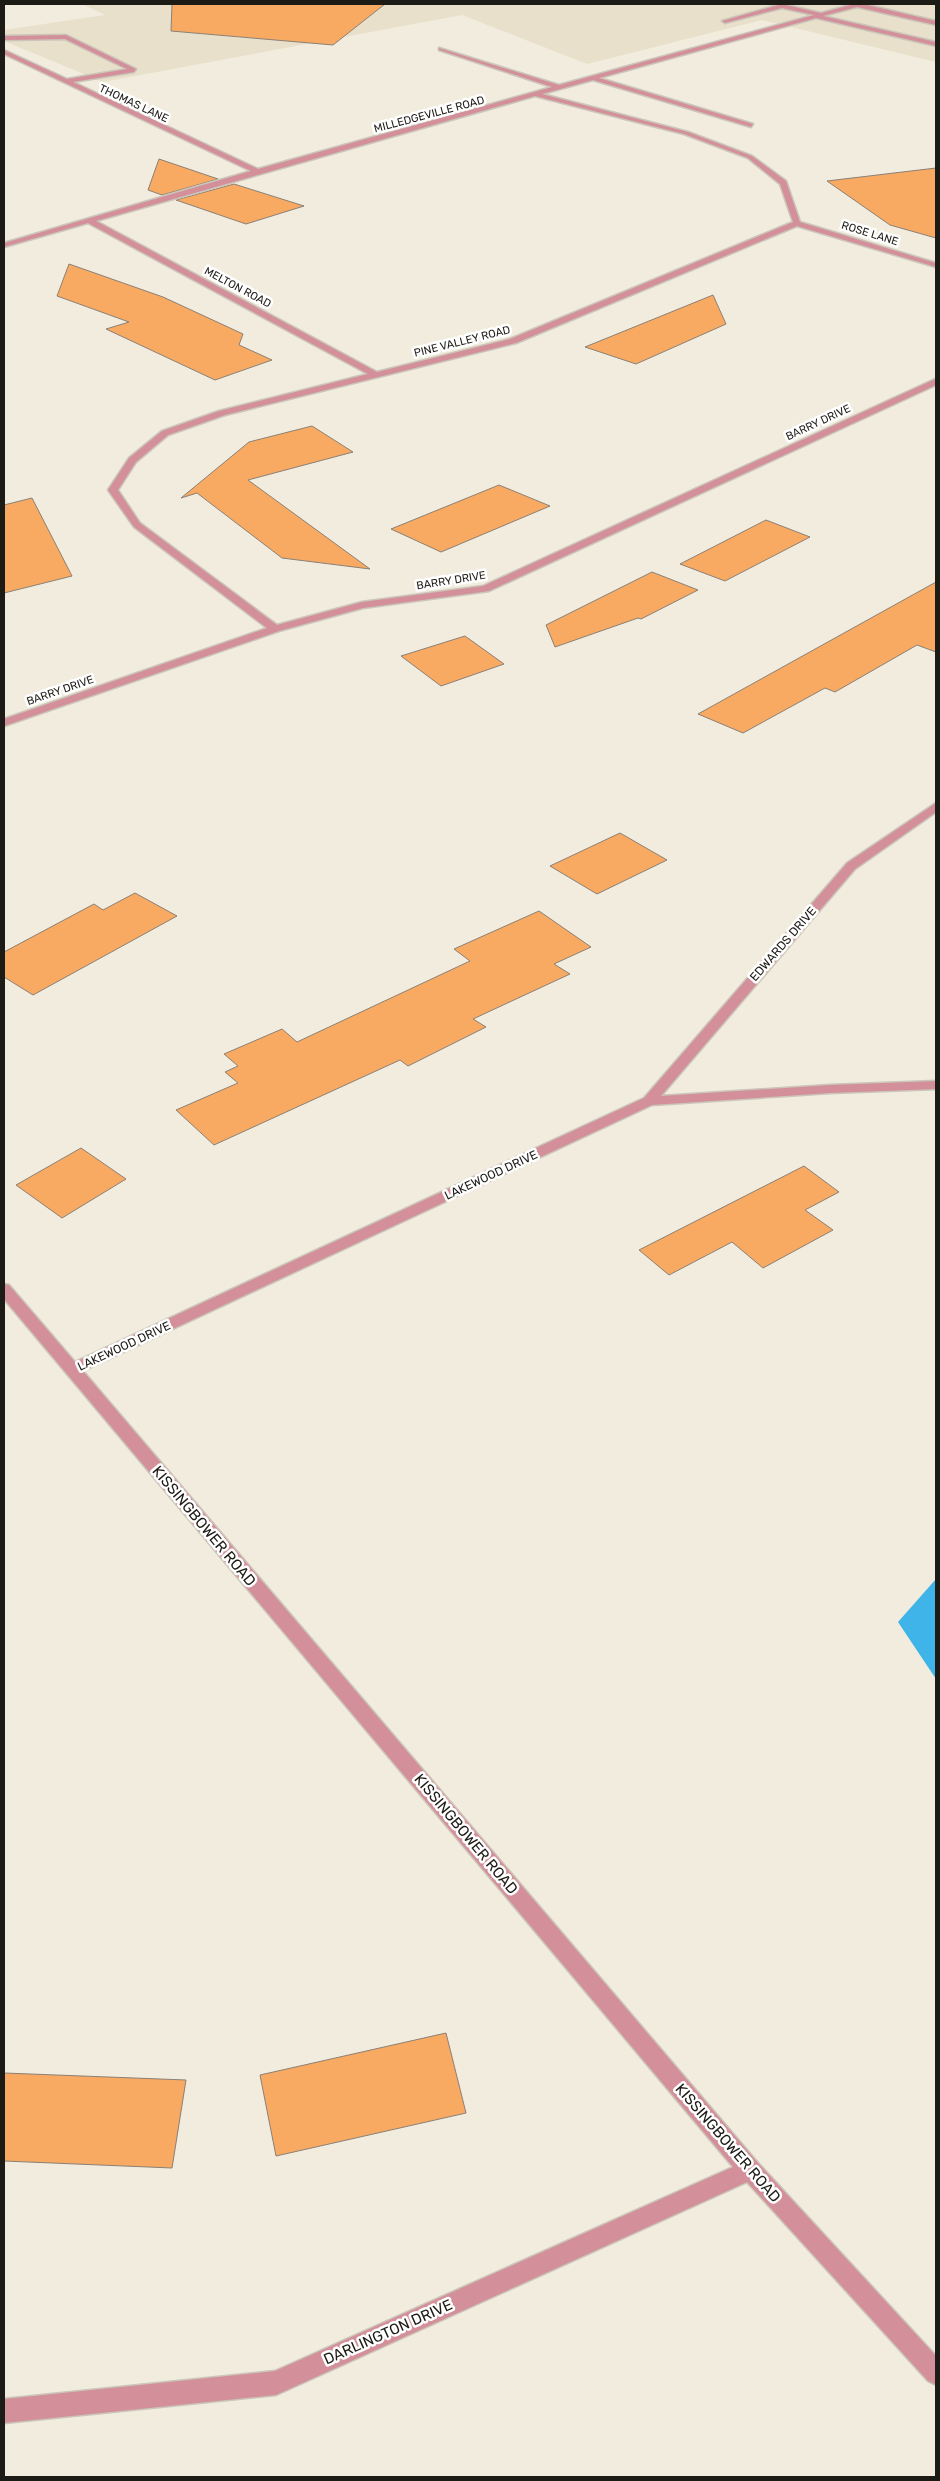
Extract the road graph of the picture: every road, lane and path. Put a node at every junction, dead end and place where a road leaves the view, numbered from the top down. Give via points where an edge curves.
1 (859, 4) edge
2 (928, 13) dead end
3 (820, 16) junction
4 (913, 17) junction
5 (725, 21) dead end
6 (936, 22) edge
7 (4, 38) edge
8 (936, 44) edge
9 (441, 49) dead end
10 (4, 52) edge
11 (595, 78) junction
12 (66, 81) junction
13 (561, 88) junction
14 (538, 95) junction
15 (751, 125) dead end
16 (257, 171) junction
17 (91, 221) junction
18 (796, 223) junction
19 (4, 245) edge
20 (936, 265) edge
21 (374, 374) junction
22 (936, 382) edge
23 (275, 629) junction
24 (4, 723) edge
25 (936, 807) edge
26 (936, 1085) edge
27 (648, 1101) junction
28 (4, 1289) edge
29 (72, 1370) junction
30 (750, 2170) junction
31 (936, 2372) edge
32 (4, 2411) edge

1 - 3 street, MILLEDGEVILLE ROAD
1 - 4 street
2 - 4 street
3 - 5 street via 782,6
3 - 8 street
3 - 11 street, MILLEDGEVILLE ROAD
4 - 6 street
7 - 12 street via 66,37 134,70
9 - 13 street
10 - 12 street, THOMAS LANE
11 - 13 street, MILLEDGEVILLE ROAD
11 - 15 street
12 - 16 street, THOMAS LANE
13 - 14 street, MILLEDGEVILLE ROAD
14 - 16 street, MILLEDGEVILLE ROAD
14 - 18 street via 686,133 750,157 783,183
16 - 17 street, MILLEDGEVILLE ROAD
17 - 19 street, MILLEDGEVILLE ROAD
17 - 21 street, MELTON ROAD
18 - 20 street, ROSE LANE
18 - 21 street, PINE VALLEY ROAD via 513,341
21 - 23 street, PINE VALLEY ROAD via 222,413 165,433 132,460 113,490 137,525
22 - 23 street, BARRY DRIVE via 485,590 362,605
23 - 24 street, BARRY DRIVE
25 - 27 street, EDWARDS DRIVE via 851,866
26 - 27 street, LAKEWOOD DRIVE via 830,1088
27 - 29 street, LAKEWOOD DRIVE
28 - 29 street, KISSINGBOWER ROAD
29 - 30 street, KISSINGBOWER ROAD
30 - 31 street, KISSINGBOWER ROAD
30 - 32 street, DARLINGTON DRIVE via 276,2382

